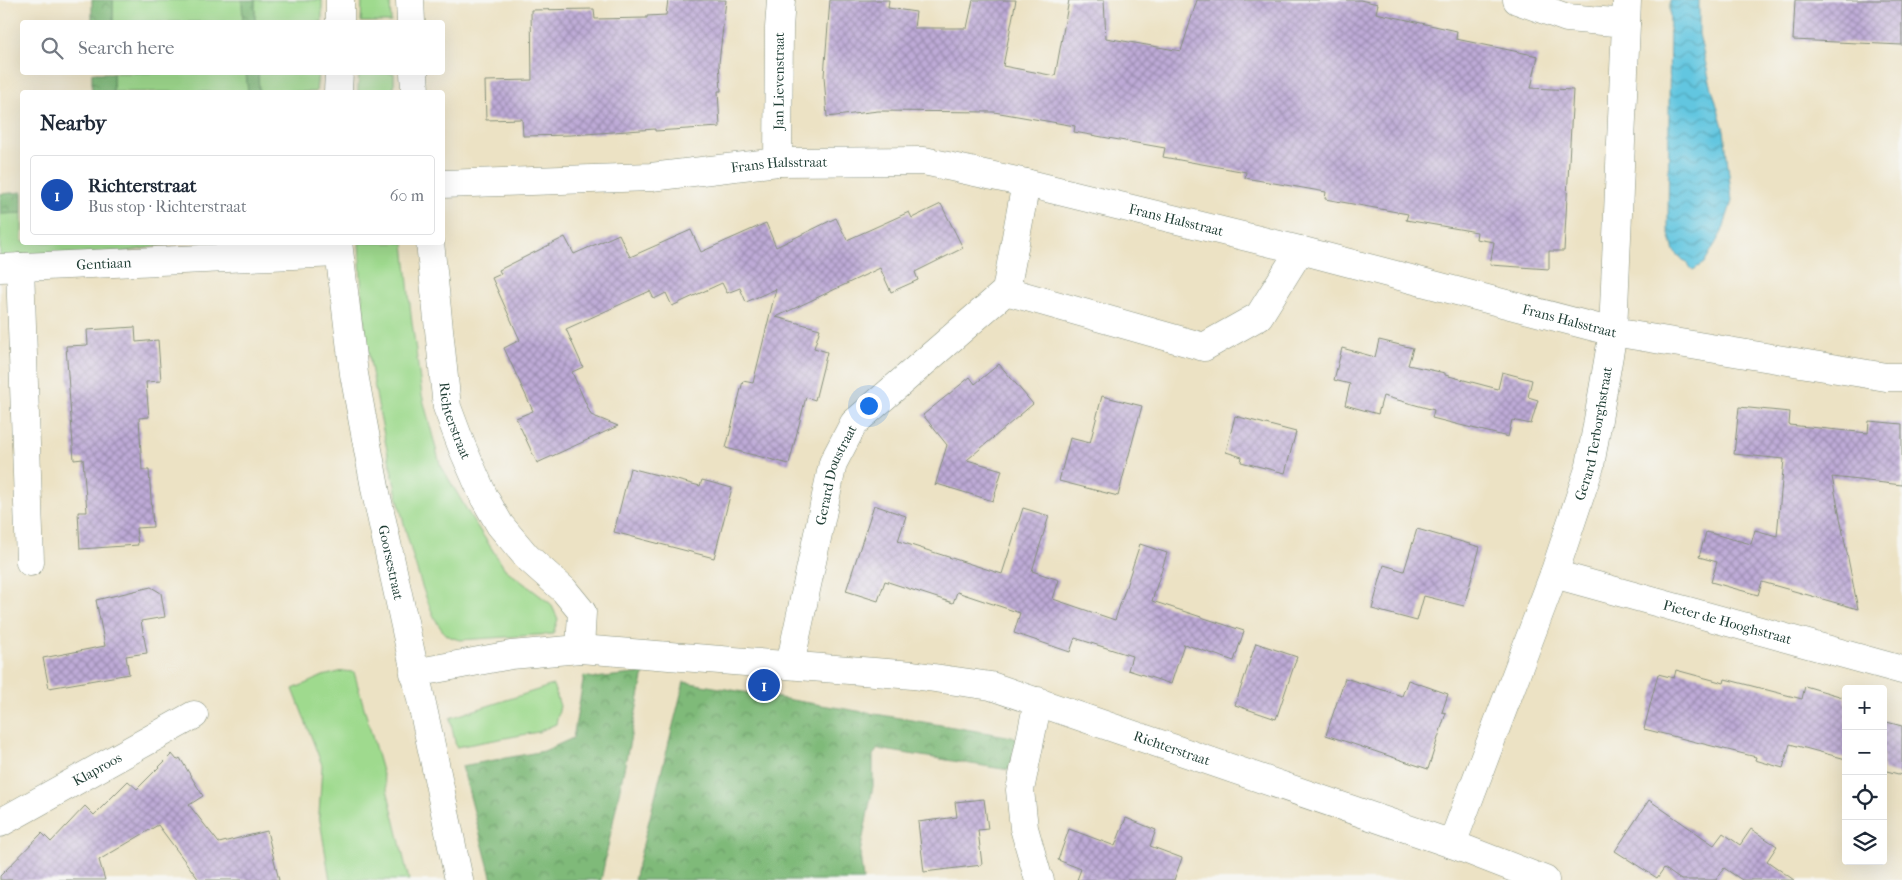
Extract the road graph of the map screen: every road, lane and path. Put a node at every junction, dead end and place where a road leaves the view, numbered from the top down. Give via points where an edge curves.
1 (340, 0) edge
2 (410, 0) edge
3 (781, 0) edge
4 (1518, 0) edge
5 (1626, 12) edge
6 (340, 20) edge
7 (411, 20) edge
8 (339, 75) edge
9 (414, 75) edge
10 (338, 90) edge
11 (415, 90) edge
12 (778, 162) junction
13 (1026, 182) junction
14 (445, 184) edge
15 (430, 245) edge
16 (338, 248) edge
17 (1300, 250) junction
18 (10, 268) edge
19 (1006, 291) junction
20 (1613, 332) junction
21 (1902, 377) edge
22 (30, 562) dead end
23 (1554, 574) junction
24 (580, 649) junction
25 (790, 665) junction
26 (1902, 670) edge
27 (414, 673) junction
28 (1038, 701) junction
29 (194, 715) dead end
30 (0, 823) edge
31 (1452, 844) junction
32 (459, 880) edge
33 (1040, 880) edge
34 (1545, 880) edge

1 - 6 street
2 - 7 street
3 - 12 street, Jan Lievenstraat
4 - 5 street via 1567,18
5 - 20 street, Gerard Terborghstraat
8 - 10 street
9 - 11 street
12 - 13 street, Frans Halsstraat via 924,161
12 - 14 street, Frans Halsstraat via 651,177
13 - 17 street, Frans Halsstraat
13 - 19 street
15 - 24 street, Richterstraat via 447,406 462,447 500,525 582,612
16 - 18 street, Gentiaan
16 - 27 street, Goorsestraat via 356,384
17 - 19 street via 1259,316 1204,347
17 - 20 street, Frans Halsstraat
18 - 22 street, Gentiaan
19 - 25 street, Gerard Doustraat via 854,423 833,463
20 - 21 street, Frans Halsstraat
20 - 23 street, Gerard Terborghstraat via 1590,466
23 - 26 street, Pieter de Hooghstraat
23 - 31 street, Gerard Terborghstraat
24 - 25 street, Richterstraat
24 - 27 street, Richterstraat via 511,655
25 - 28 street, Richterstraat via 960,680
27 - 32 street, Goorsestraat
28 - 31 street, Richterstraat
28 - 33 street via 1020,790 1024,828
29 - 30 street, Klaproos
31 - 34 street, Richterstraat

